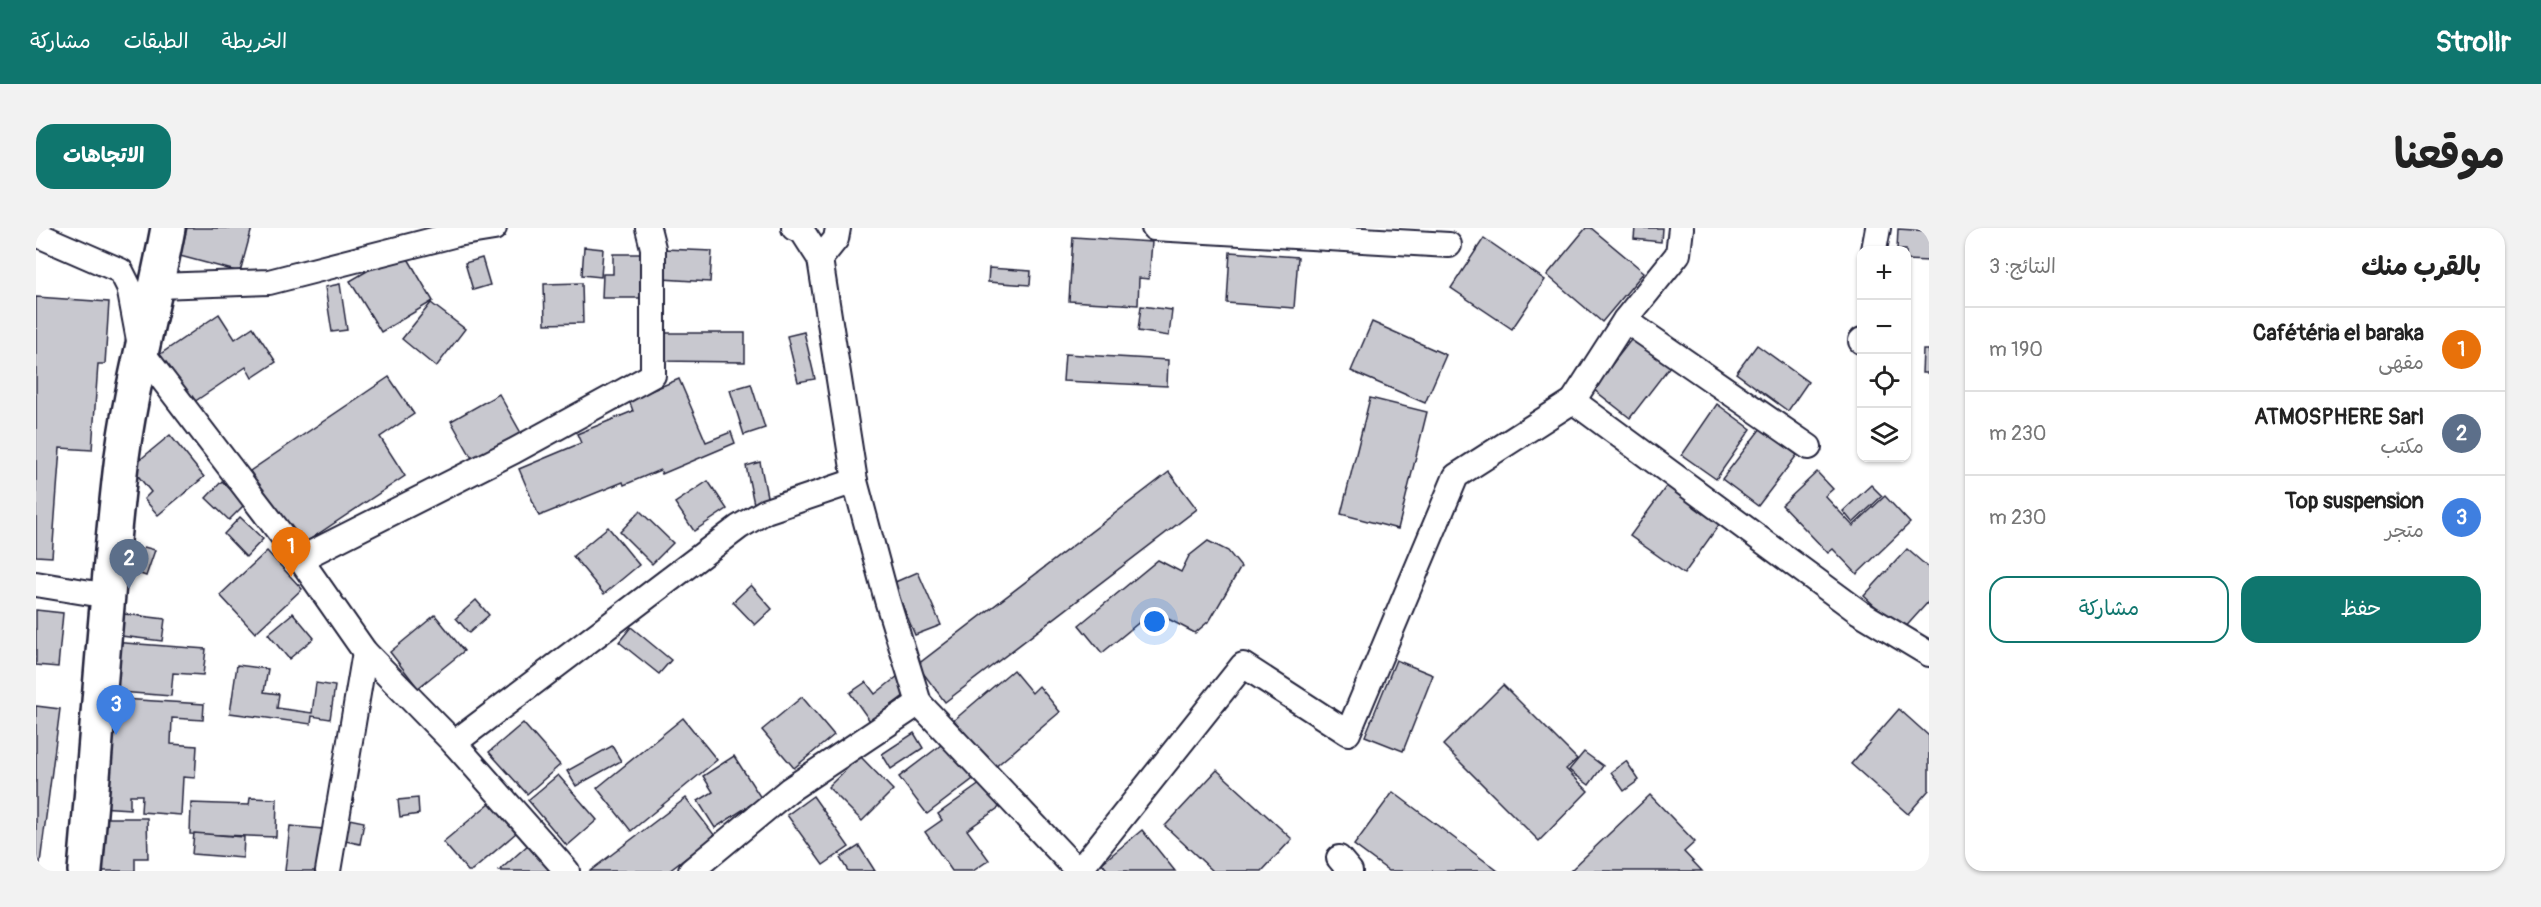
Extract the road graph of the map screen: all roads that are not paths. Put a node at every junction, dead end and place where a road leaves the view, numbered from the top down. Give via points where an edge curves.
1 (168, 228) edge
2 (494, 228) edge
3 (648, 228) edge
4 (794, 228) edge
5 (838, 228) edge
6 (1155, 228) edge
7 (1681, 228) edge
8 (1878, 228) edge
9 (44, 234) edge
10 (1449, 245) dead end
11 (1875, 246) edge
12 (820, 259) junction
13 (158, 286) junction
14 (1625, 320) junction
15 (141, 351) junction
16 (1573, 401) junction
17 (1809, 447) dead end
18 (855, 481) junction
19 (300, 558) junction
20 (36, 584) edge
21 (109, 596) junction
22 (365, 652) junction
23 (1929, 654) edge
24 (919, 703) junction
25 (454, 743) junction
26 (85, 871) edge
27 (328, 871) edge
28 (567, 871) edge
29 (691, 871) edge
30 (1078, 871) edge

1 - 13 main road
2 - 13 street via 269,282
3 - 19 street via 653,248 653,375 514,451
4 - 12 street via 802,231
5 - 12 street via 836,239
6 - 10 street
7 - 14 street via 1678,254
8 - 11 street
9 - 15 street via 121,271 129,287
12 - 18 street
13 - 15 main road
14 - 16 street
14 - 17 street
15 - 19 street
15 - 21 main road via 120,471
16 - 23 street via 1859,612
16 - 30 street via 1456,476 1348,733 1243,665
18 - 24 street
18 - 25 street via 766,511 739,527
19 - 22 street
20 - 21 street
21 - 26 main road
22 - 25 street
22 - 27 street
24 - 29 street via 789,790
24 - 30 street
25 - 28 street

